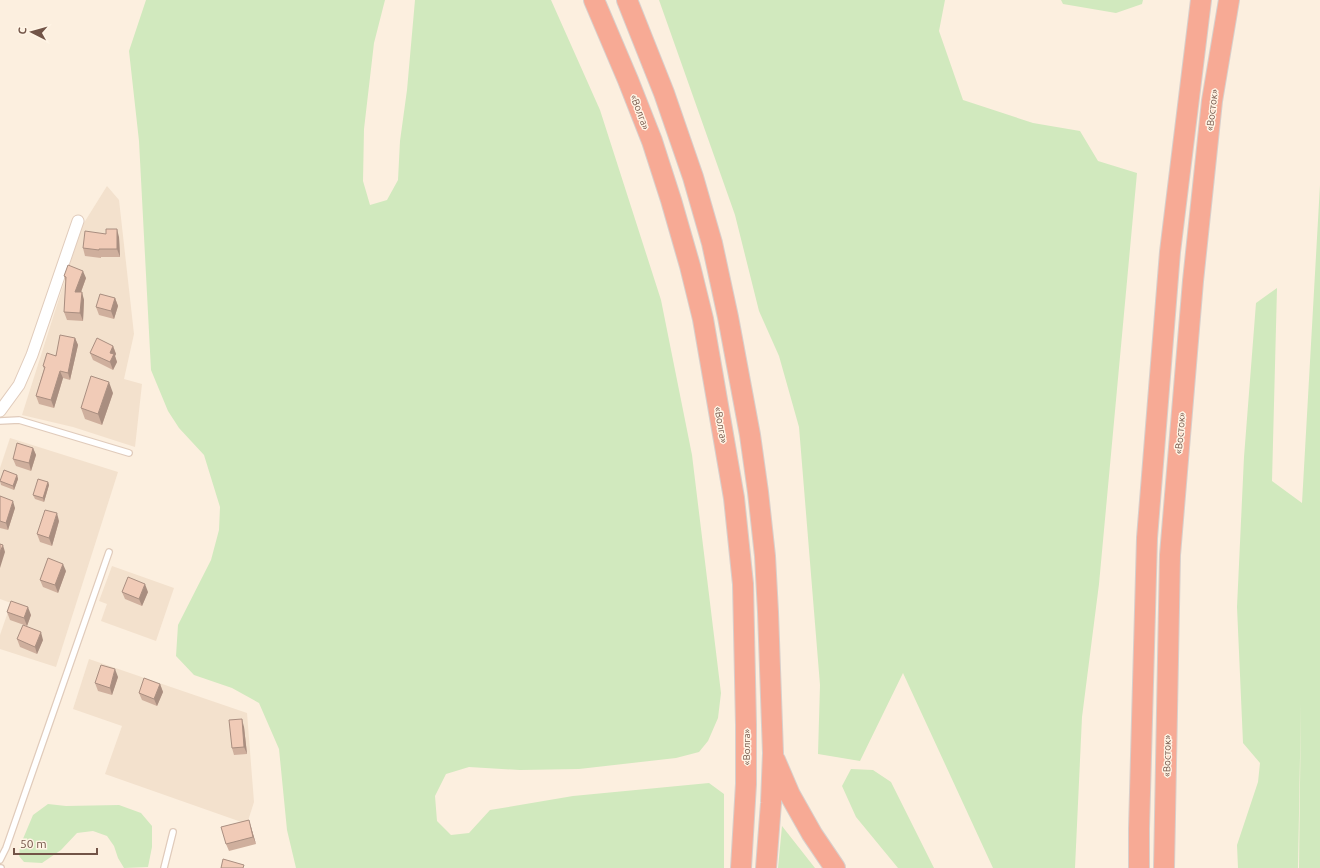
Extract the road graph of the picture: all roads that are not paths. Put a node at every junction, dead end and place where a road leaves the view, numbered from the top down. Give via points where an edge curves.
1 (594, 0) edge
2 (626, 0) edge
3 (1200, 0) edge
4 (1229, 0) edge
5 (78, 221) dead end
6 (0, 411) edge
7 (0, 421) edge
8 (129, 453) dead end
9 (109, 552) dead end
10 (773, 753) junction
11 (173, 832) dead end
12 (0, 860) edge
13 (164, 868) edge
14 (742, 868) edge
15 (766, 868) edge
16 (835, 868) edge
17 (1140, 868) edge
18 (1164, 868) edge

1 - 14 highway, «Волга» via 652,141 690,266 703,319 734,498 743,584 746,719
2 - 10 highway via 664,93 693,177 712,243 728,317 750,435 761,513 768,605
3 - 17 highway via 1170,252 1147,538
4 - 18 highway, «Восток» via 1212,101 1194,273 1170,555
5 - 6 street via 32,355 19,385
7 - 8 lane via 19,420
9 - 12 lane
10 - 15 highway via 772,803
10 - 16 highway via 790,795
11 - 13 lane

